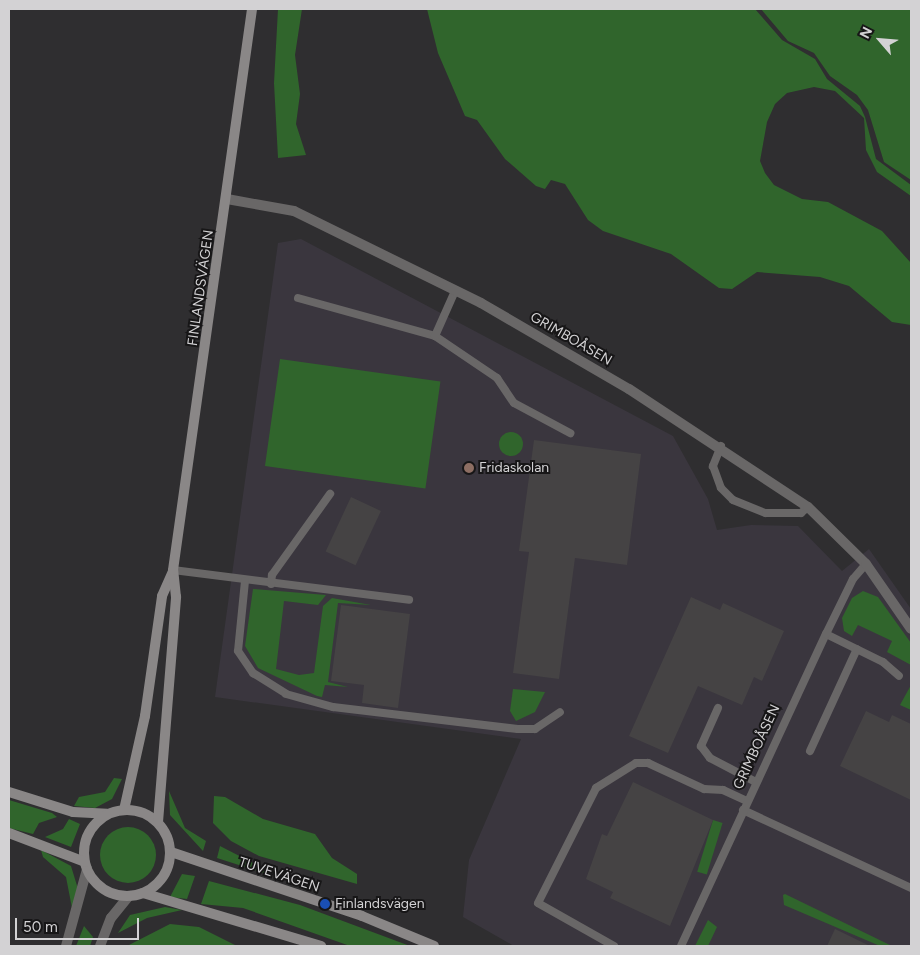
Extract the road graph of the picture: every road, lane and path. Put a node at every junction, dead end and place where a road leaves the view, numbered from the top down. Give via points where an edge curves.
1 (252, 9) edge
2 (228, 199) junction
3 (455, 291) junction
4 (298, 298) dead end
5 (435, 336) junction
6 (570, 433) dead end
7 (720, 446) junction
8 (330, 494) dead end
9 (808, 507) junction
10 (866, 564) junction
11 (173, 570) junction
12 (245, 581) junction
13 (271, 584) junction
14 (409, 600) dead end
15 (911, 629) edge
16 (826, 634) junction
17 (857, 648) junction
18 (899, 676) dead end
19 (718, 708) dead end
20 (560, 712) dead end
21 (810, 751) dead end
22 (756, 782) junction
23 (9, 792) edge
24 (748, 801) junction
25 (124, 810) junction
26 (743, 810) junction
27 (108, 814) junction
28 (158, 822) junction
29 (9, 833) edge
30 (170, 852) junction
31 (86, 866) junction
32 (911, 888) edge
33 (143, 893) junction
34 (129, 896) junction
35 (66, 946) edge
36 (100, 946) edge
37 (321, 946) edge
38 (434, 946) edge
39 (614, 946) edge
40 (681, 946) edge

1 - 2 street, FINLANDSVÄGEN
2 - 3 street, GRIMBOÅSEN via 294,210
2 - 11 street, FINLANDSVÄGEN
3 - 5 lane
3 - 7 street, GRIMBOÅSEN via 584,361
4 - 5 lane
5 - 6 lane via 497,378 514,403
7 - 9 street, GRIMBOÅSEN
7 - 9 lane via 713,466 721,488 733,500 766,513 801,514
8 - 13 lane via 272,575
9 - 10 street, GRIMBOÅSEN
10 - 15 street, GRIMBOÅSEN
10 - 16 lane, GRIMBOÅSEN via 853,579
11 - 12 lane
11 - 25 street, FINLANDSVÄGEN via 162,596 146,716
11 - 28 street, FINLANDSVÄGEN via 176,597
12 - 13 lane
12 - 20 lane via 238,651 253,673 286,694 333,708 518,729 535,729
13 - 14 lane
16 - 17 lane
16 - 22 lane, GRIMBOÅSEN
17 - 18 lane
17 - 21 lane
19 - 22 lane via 701,746 710,758
22 - 24 lane, GRIMBOÅSEN
23 - 27 street via 73,812
24 - 26 lane, GRIMBOÅSEN
24 - 39 lane via 723,790 704,789 648,764 636,763 596,788 538,903
25 - 27 street
25 - 28 street via 144,813
26 - 32 lane
26 - 40 lane, GRIMBOÅSEN
27 - 31 street via 90,831
28 - 30 street
29 - 31 street
30 - 33 street via 163,877
30 - 38 street, TUVEVÄGEN via 362,916
31 - 34 street via 104,889
31 - 35 street via 78,916
33 - 34 street
33 - 37 street
34 - 36 street via 111,918

